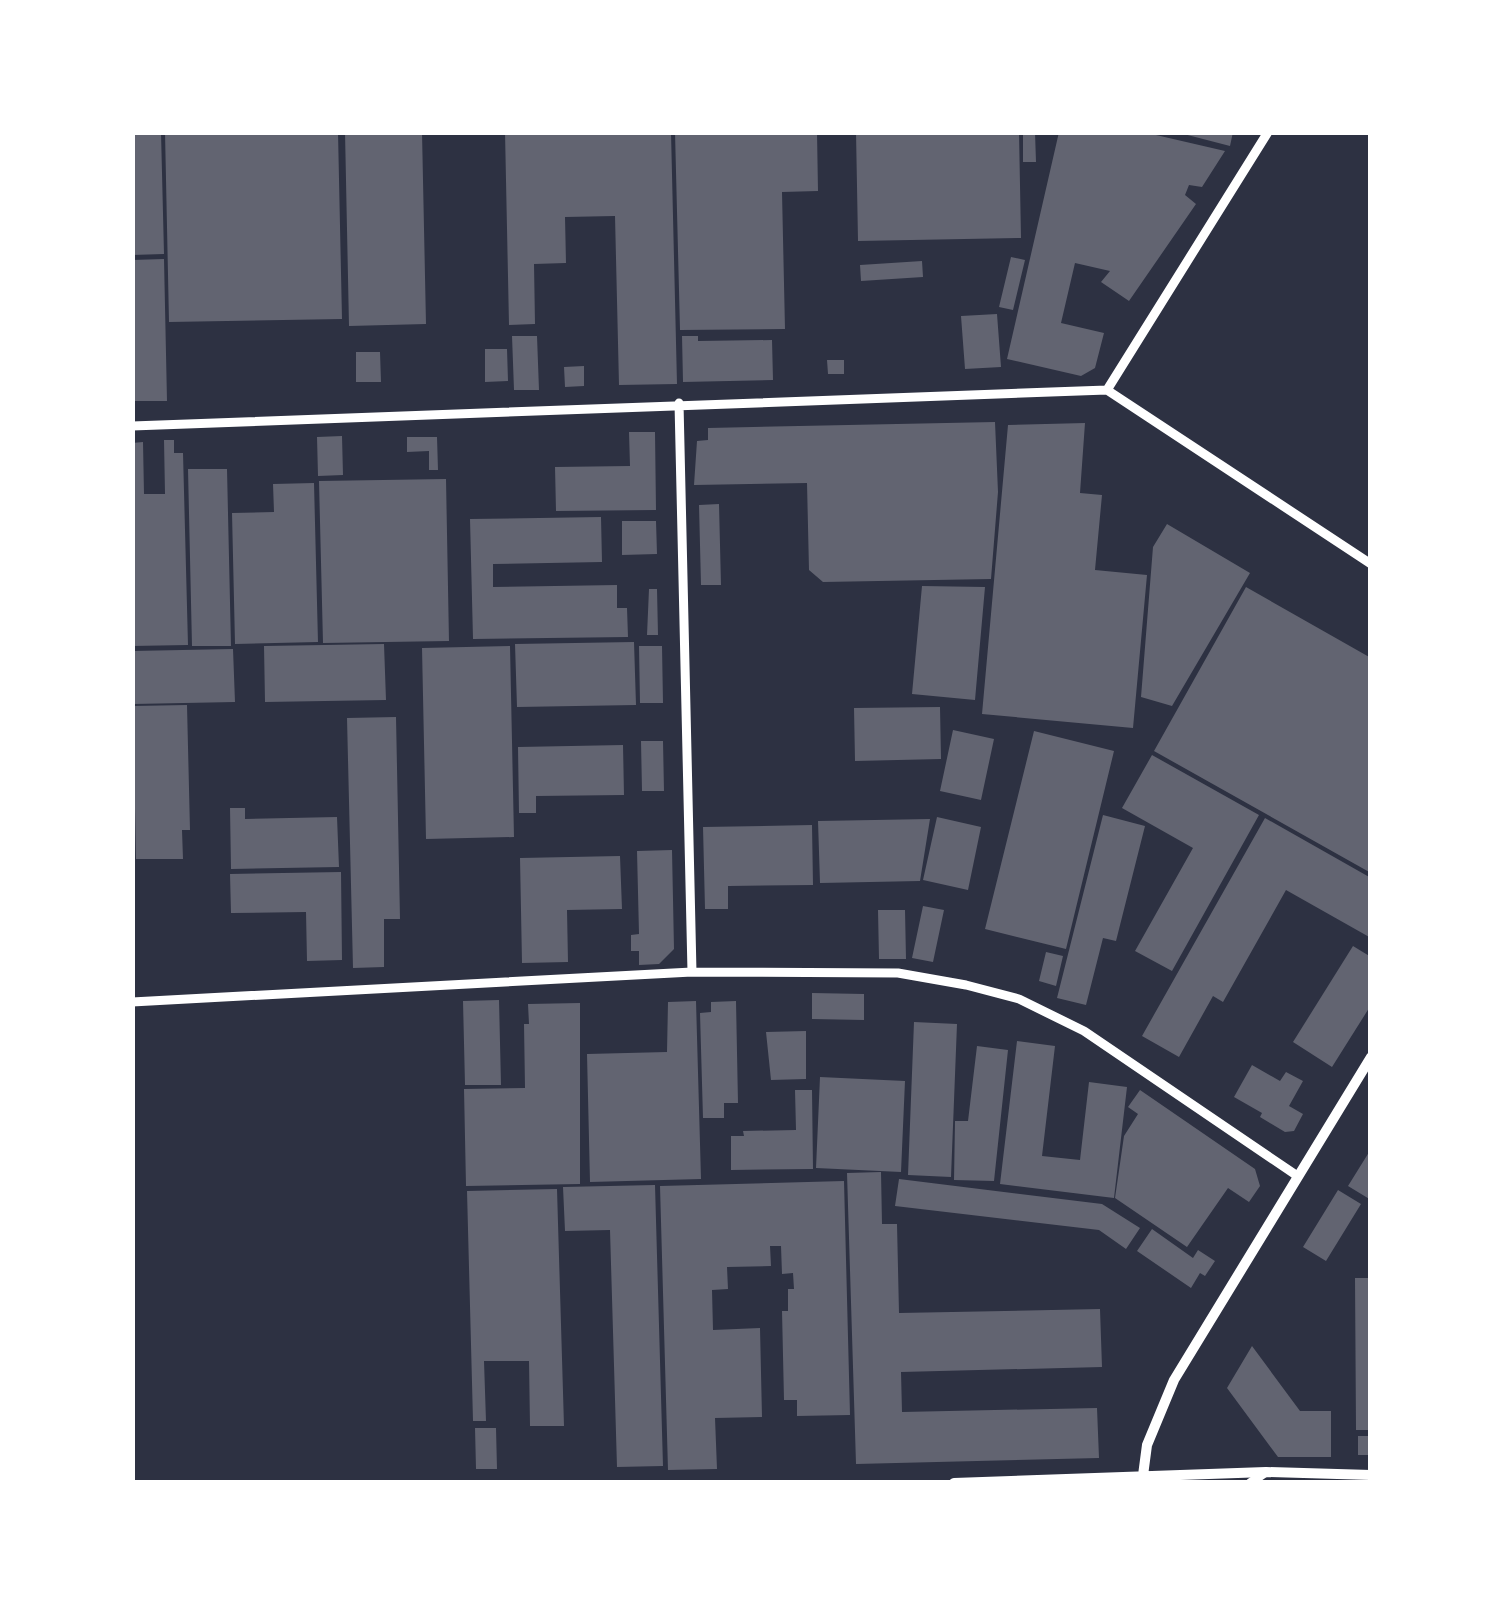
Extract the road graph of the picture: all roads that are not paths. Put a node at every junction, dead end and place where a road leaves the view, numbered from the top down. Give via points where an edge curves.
1 (1268, 132) edge
2 (1107, 390) junction
3 (679, 403) junction
4 (132, 426) edge
5 (1371, 564) edge
6 (692, 972) junction
7 (132, 1002) edge
8 (1371, 1057) edge
9 (1296, 1174) junction
10 (1266, 1472) junction
11 (1371, 1475) edge
12 (1142, 1481) edge
13 (1020, 1482) edge
14 (954, 1483) edge
15 (1250, 1483) edge

1 - 2 street
2 - 3 street
2 - 5 street
3 - 4 street
3 - 6 street
6 - 7 street
6 - 9 street via 898,973 1018,1000 1084,1031
8 - 9 street
9 - 12 street via 1174,1380
10 - 11 street
10 - 12 street
10 - 15 street
12 - 13 street
13 - 14 street

